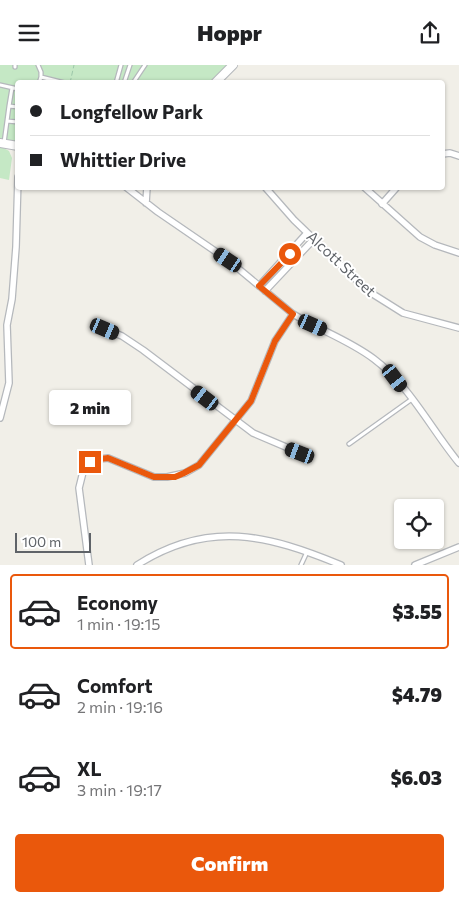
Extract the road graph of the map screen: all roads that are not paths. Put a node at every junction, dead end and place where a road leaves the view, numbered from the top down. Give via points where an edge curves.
1 (38, 65) edge
2 (121, 65) edge
3 (130, 65) edge
4 (146, 65) edge
5 (233, 65) edge
6 (41, 77) junction
7 (40, 80) edge
8 (51, 80) edge
9 (117, 80) edge
10 (125, 80) edge
11 (135, 80) edge
12 (218, 80) edge
13 (0, 85) edge
14 (12, 88) junction
15 (15, 88) edge
16 (9, 106) junction
17 (15, 107) edge
18 (7, 121) junction
19 (15, 122) edge
20 (2, 143) edge
21 (15, 145) edge
22 (445, 154) edge
23 (459, 156) edge
24 (18, 190) edge
25 (130, 190) edge
26 (147, 190) edge
27 (267, 190) edge
28 (367, 190) edge
29 (394, 190) edge
30 (146, 203) junction
31 (382, 204) junction
32 (307, 233) junction
33 (314, 239) junction
34 (459, 253) edge
35 (259, 286) junction
36 (265, 291) junction
37 (293, 314) junction
38 (459, 328) edge
39 (105, 329) dead end
40 (412, 399) junction
41 (0, 418) edge
42 (235, 420) junction
43 (349, 444) dead end
44 (300, 453) dead end
45 (459, 463) edge
46 (459, 547) edge
47 (307, 552) junction
48 (89, 565) edge
49 (137, 565) edge
50 (301, 565) edge
51 (341, 565) edge
52 (415, 565) edge

1 - 6 lane
2 - 9 lane
3 - 10 lane
4 - 11 lane
5 - 12 street
6 - 7 lane
6 - 8 lane
13 - 14 lane
14 - 15 lane
14 - 16 lane
16 - 17 lane
16 - 18 lane
18 - 19 lane
18 - 20 lane
20 - 21 street
22 - 23 street
24 - 41 street via 12,299 6,325 9,383
25 - 30 street
26 - 30 street
27 - 32 street, Alcott Street
28 - 31 street
29 - 31 street
30 - 35 street via 228,260
31 - 34 street via 420,237
32 - 33 street, Alcott Street
32 - 35 street
33 - 36 street
33 - 38 street, Alcott Street via 368,291 394,309
35 - 36 street
36 - 37 street
37 - 40 street via 372,358
37 - 42 street via 275,341 251,401
39 - 42 street via 122,336
40 - 43 lane
40 - 45 street
42 - 44 street via 260,436
42 - 48 street via 199,465 175,477 154,477 108,458 90,462 84,469 79,488
46 - 52 street
47 - 49 street via 260,538 223,535 199,538
47 - 50 lane
47 - 51 street

